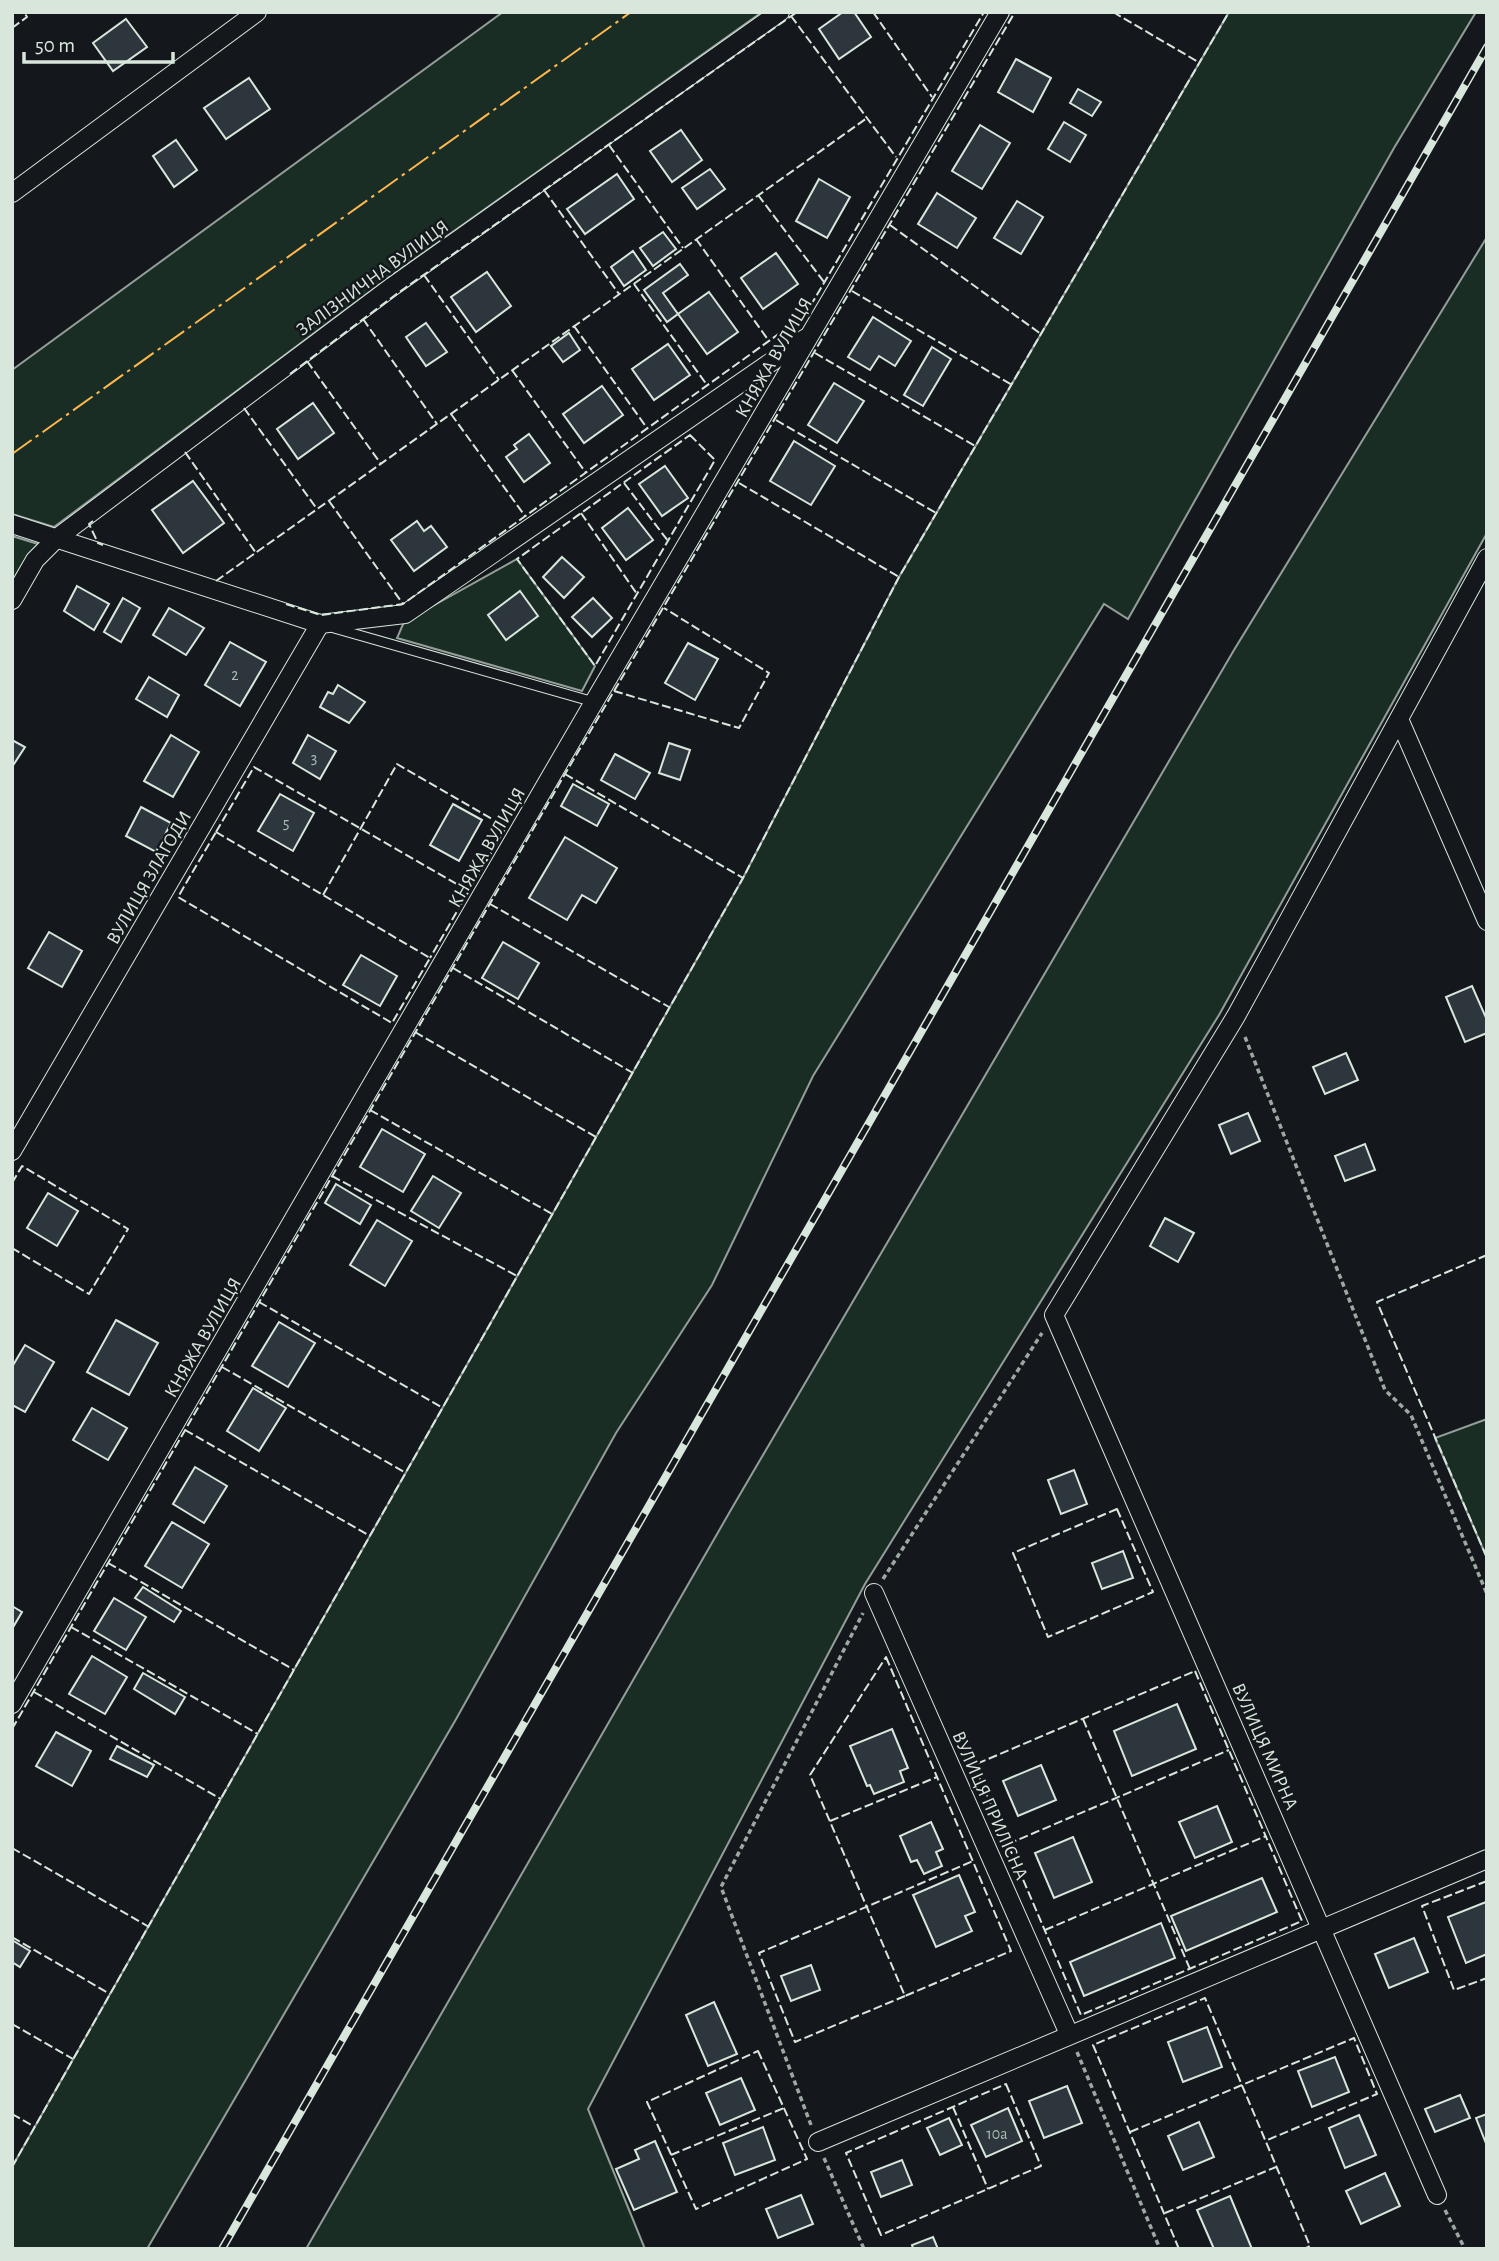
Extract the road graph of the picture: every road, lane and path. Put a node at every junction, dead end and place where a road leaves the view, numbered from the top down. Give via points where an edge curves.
1 (257, 12) edge
2 (780, 12) edge
3 (1000, 12) edge
4 (12, 193) edge
5 (811, 334) junction
6 (12, 524) edge
7 (57, 538) junction
8 (1487, 558) edge
9 (12, 600) edge
10 (320, 624) junction
11 (594, 702) junction
12 (1399, 719) junction
13 (1487, 921) edge
14 (1236, 1016) junction
15 (12, 1151) edge
16 (874, 1593) dead end
17 (1487, 1594) edge
18 (12, 1704) edge
19 (1487, 1860) edge
20 (720, 1887) dead end
21 (1322, 1927) junction
22 (1069, 2034) junction
23 (818, 2142) junction
24 (1437, 2195) joint
25 (864, 2249) edge
26 (1160, 2249) edge
27 (1465, 2249) edge

1 - 4 street
2 - 7 street, ЗАЛІЗНИЧНА ВУЛИЦЯ via 393,286
3 - 5 street, КНЯЖА ВУЛИЦЯ
5 - 10 street via 405,614
5 - 11 street, КНЯЖА ВУЛИЦЯ
6 - 7 street
7 - 9 street, ЗАЛІЗНИЧНА ВУЛИЦЯ via 35,560
7 - 10 street
8 - 12 street
10 - 11 lane
10 - 15 street, ВУЛИЦЯ ЗЛАГОДИ
11 - 18 street, КНЯЖА ВУЛИЦЯ
12 - 13 street
12 - 14 street
14 - 17 path via 1385,1390 1411,1415
14 - 21 street, ВУЛИЦЯ МИРНА via 1054,1315
16 - 22 street, ВУЛИЦЯ ПРИЛІСНА
19 - 21 street
20 - 23 path
21 - 22 street
21 - 24 street, ВУЛИЦЯ МИРНА
22 - 23 street
22 - 26 path
23 - 25 path
24 - 27 path

